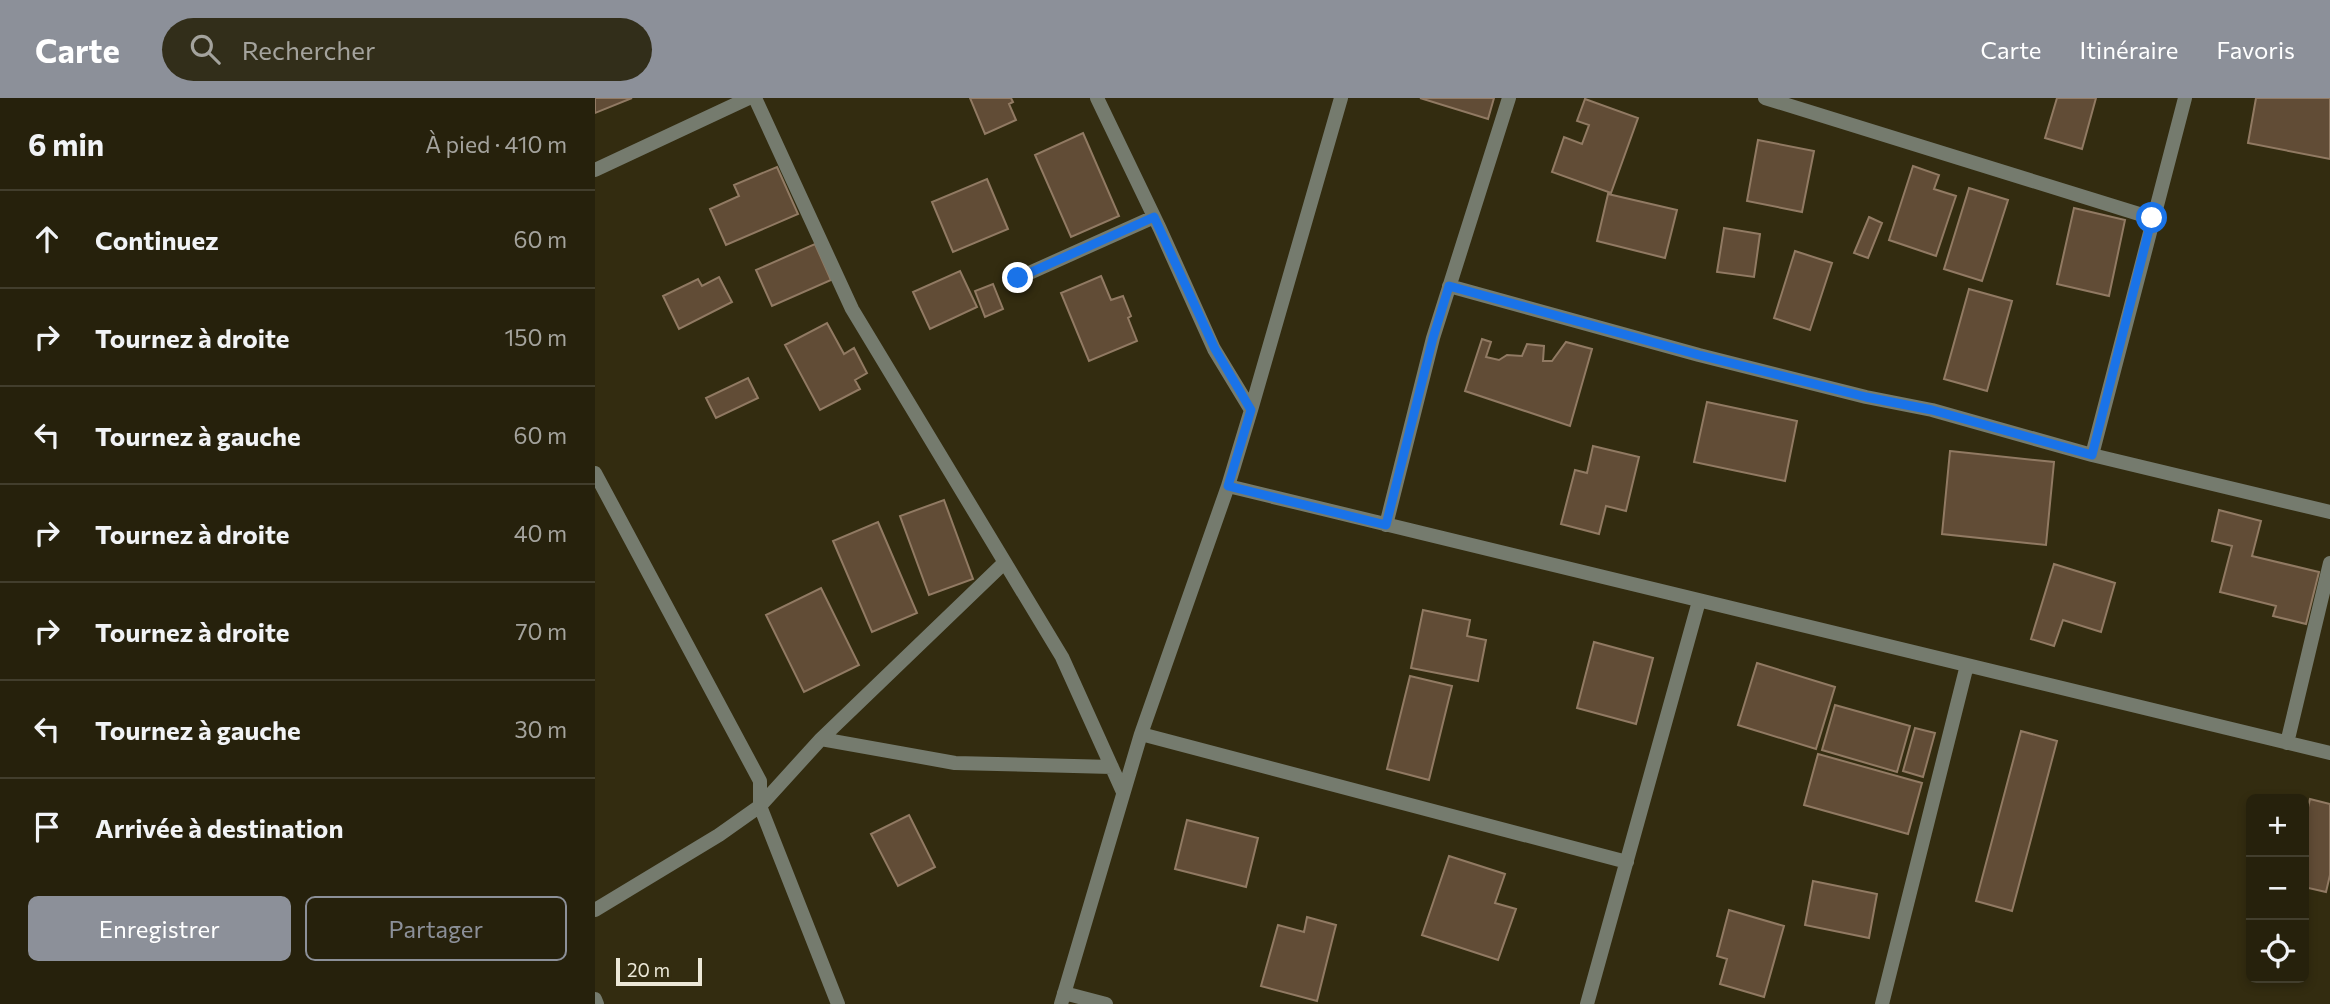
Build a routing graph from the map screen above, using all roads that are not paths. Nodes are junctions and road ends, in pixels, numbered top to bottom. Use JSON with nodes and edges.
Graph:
{"nodes":[{"id":1,"x":749,"y":98,"type":"edge"},
{"id":2,"x":755,"y":98,"type":"edge"},
{"id":3,"x":1097,"y":98,"type":"edge"},
{"id":4,"x":1342,"y":98,"type":"edge"},
{"id":5,"x":1509,"y":98,"type":"edge"},
{"id":6,"x":1765,"y":98,"type":"edge"},
{"id":7,"x":2185,"y":98,"type":"edge"},
{"id":8,"x":595,"y":170,"type":"edge"},
{"id":9,"x":1154,"y":217,"type":"junction"},
{"id":10,"x":2152,"y":218,"type":"junction"},
{"id":11,"x":1018,"y":278,"type":"dead end"},
{"id":12,"x":1449,"y":286,"type":"junction"},
{"id":13,"x":1251,"y":410,"type":"junction"},
{"id":14,"x":2092,"y":455,"type":"junction"},
{"id":15,"x":595,"y":473,"type":"edge"},
{"id":16,"x":1228,"y":486,"type":"junction"},
{"id":17,"x":2330,"y":512,"type":"edge"},
{"id":18,"x":1386,"y":525,"type":"junction"},
{"id":19,"x":1004,"y":563,"type":"junction"},
{"id":20,"x":2330,"y":563,"type":"edge"},
{"id":21,"x":1699,"y":601,"type":"junction"},
{"id":22,"x":1967,"y":666,"type":"junction"},
{"id":23,"x":1140,"y":734,"type":"junction"},
{"id":24,"x":821,"y":739,"type":"junction"},
{"id":25,"x":2287,"y":743,"type":"junction"},
{"id":26,"x":2330,"y":753,"type":"edge"},
{"id":27,"x":1112,"y":768,"type":"junction"},
{"id":28,"x":1123,"y":792,"type":"junction"},
{"id":29,"x":760,"y":806,"type":"junction"},
{"id":30,"x":1627,"y":862,"type":"junction"},
{"id":31,"x":595,"y":911,"type":"edge"},
{"id":32,"x":1062,"y":999,"type":"edge"},
{"id":33,"x":838,"y":1004,"type":"edge"},
{"id":34,"x":1106,"y":1004,"type":"edge"},
{"id":35,"x":1587,"y":1004,"type":"edge"},
{"id":36,"x":1882,"y":1004,"type":"edge"}],
"edges":[{"from":1,"to":8,"type":"street"},
{"from":2,"to":19,"type":"street"},
{"from":3,"to":9,"type":"street"},
{"from":4,"to":13,"type":"street"},
{"from":5,"to":12,"type":"street"},
{"from":6,"to":10,"type":"street"},
{"from":7,"to":10,"type":"street"},
{"from":9,"to":11,"type":"street"},
{"from":9,"to":13,"type":"street"},
{"from":10,"to":14,"type":"street"},
{"from":12,"to":14,"type":"street"},
{"from":12,"to":18,"type":"street"},
{"from":13,"to":16,"type":"street"},
{"from":14,"to":17,"type":"street"},
{"from":15,"to":29,"type":"street"},
{"from":16,"to":18,"type":"street"},
{"from":16,"to":23,"type":"street"},
{"from":18,"to":21,"type":"street"},
{"from":19,"to":24,"type":"street"},
{"from":19,"to":27,"type":"street"},
{"from":20,"to":25,"type":"street"},
{"from":21,"to":22,"type":"street"},
{"from":21,"to":30,"type":"street"},
{"from":22,"to":25,"type":"street"},
{"from":22,"to":36,"type":"street"},
{"from":23,"to":28,"type":"street"},
{"from":23,"to":30,"type":"street"},
{"from":24,"to":27,"type":"street"},
{"from":24,"to":29,"type":"street"},
{"from":25,"to":26,"type":"street"},
{"from":27,"to":28,"type":"street"},
{"from":28,"to":32,"type":"street"},
{"from":29,"to":31,"type":"street"},
{"from":29,"to":33,"type":"street"},
{"from":30,"to":35,"type":"street"},
{"from":32,"to":34,"type":"street"}]}
